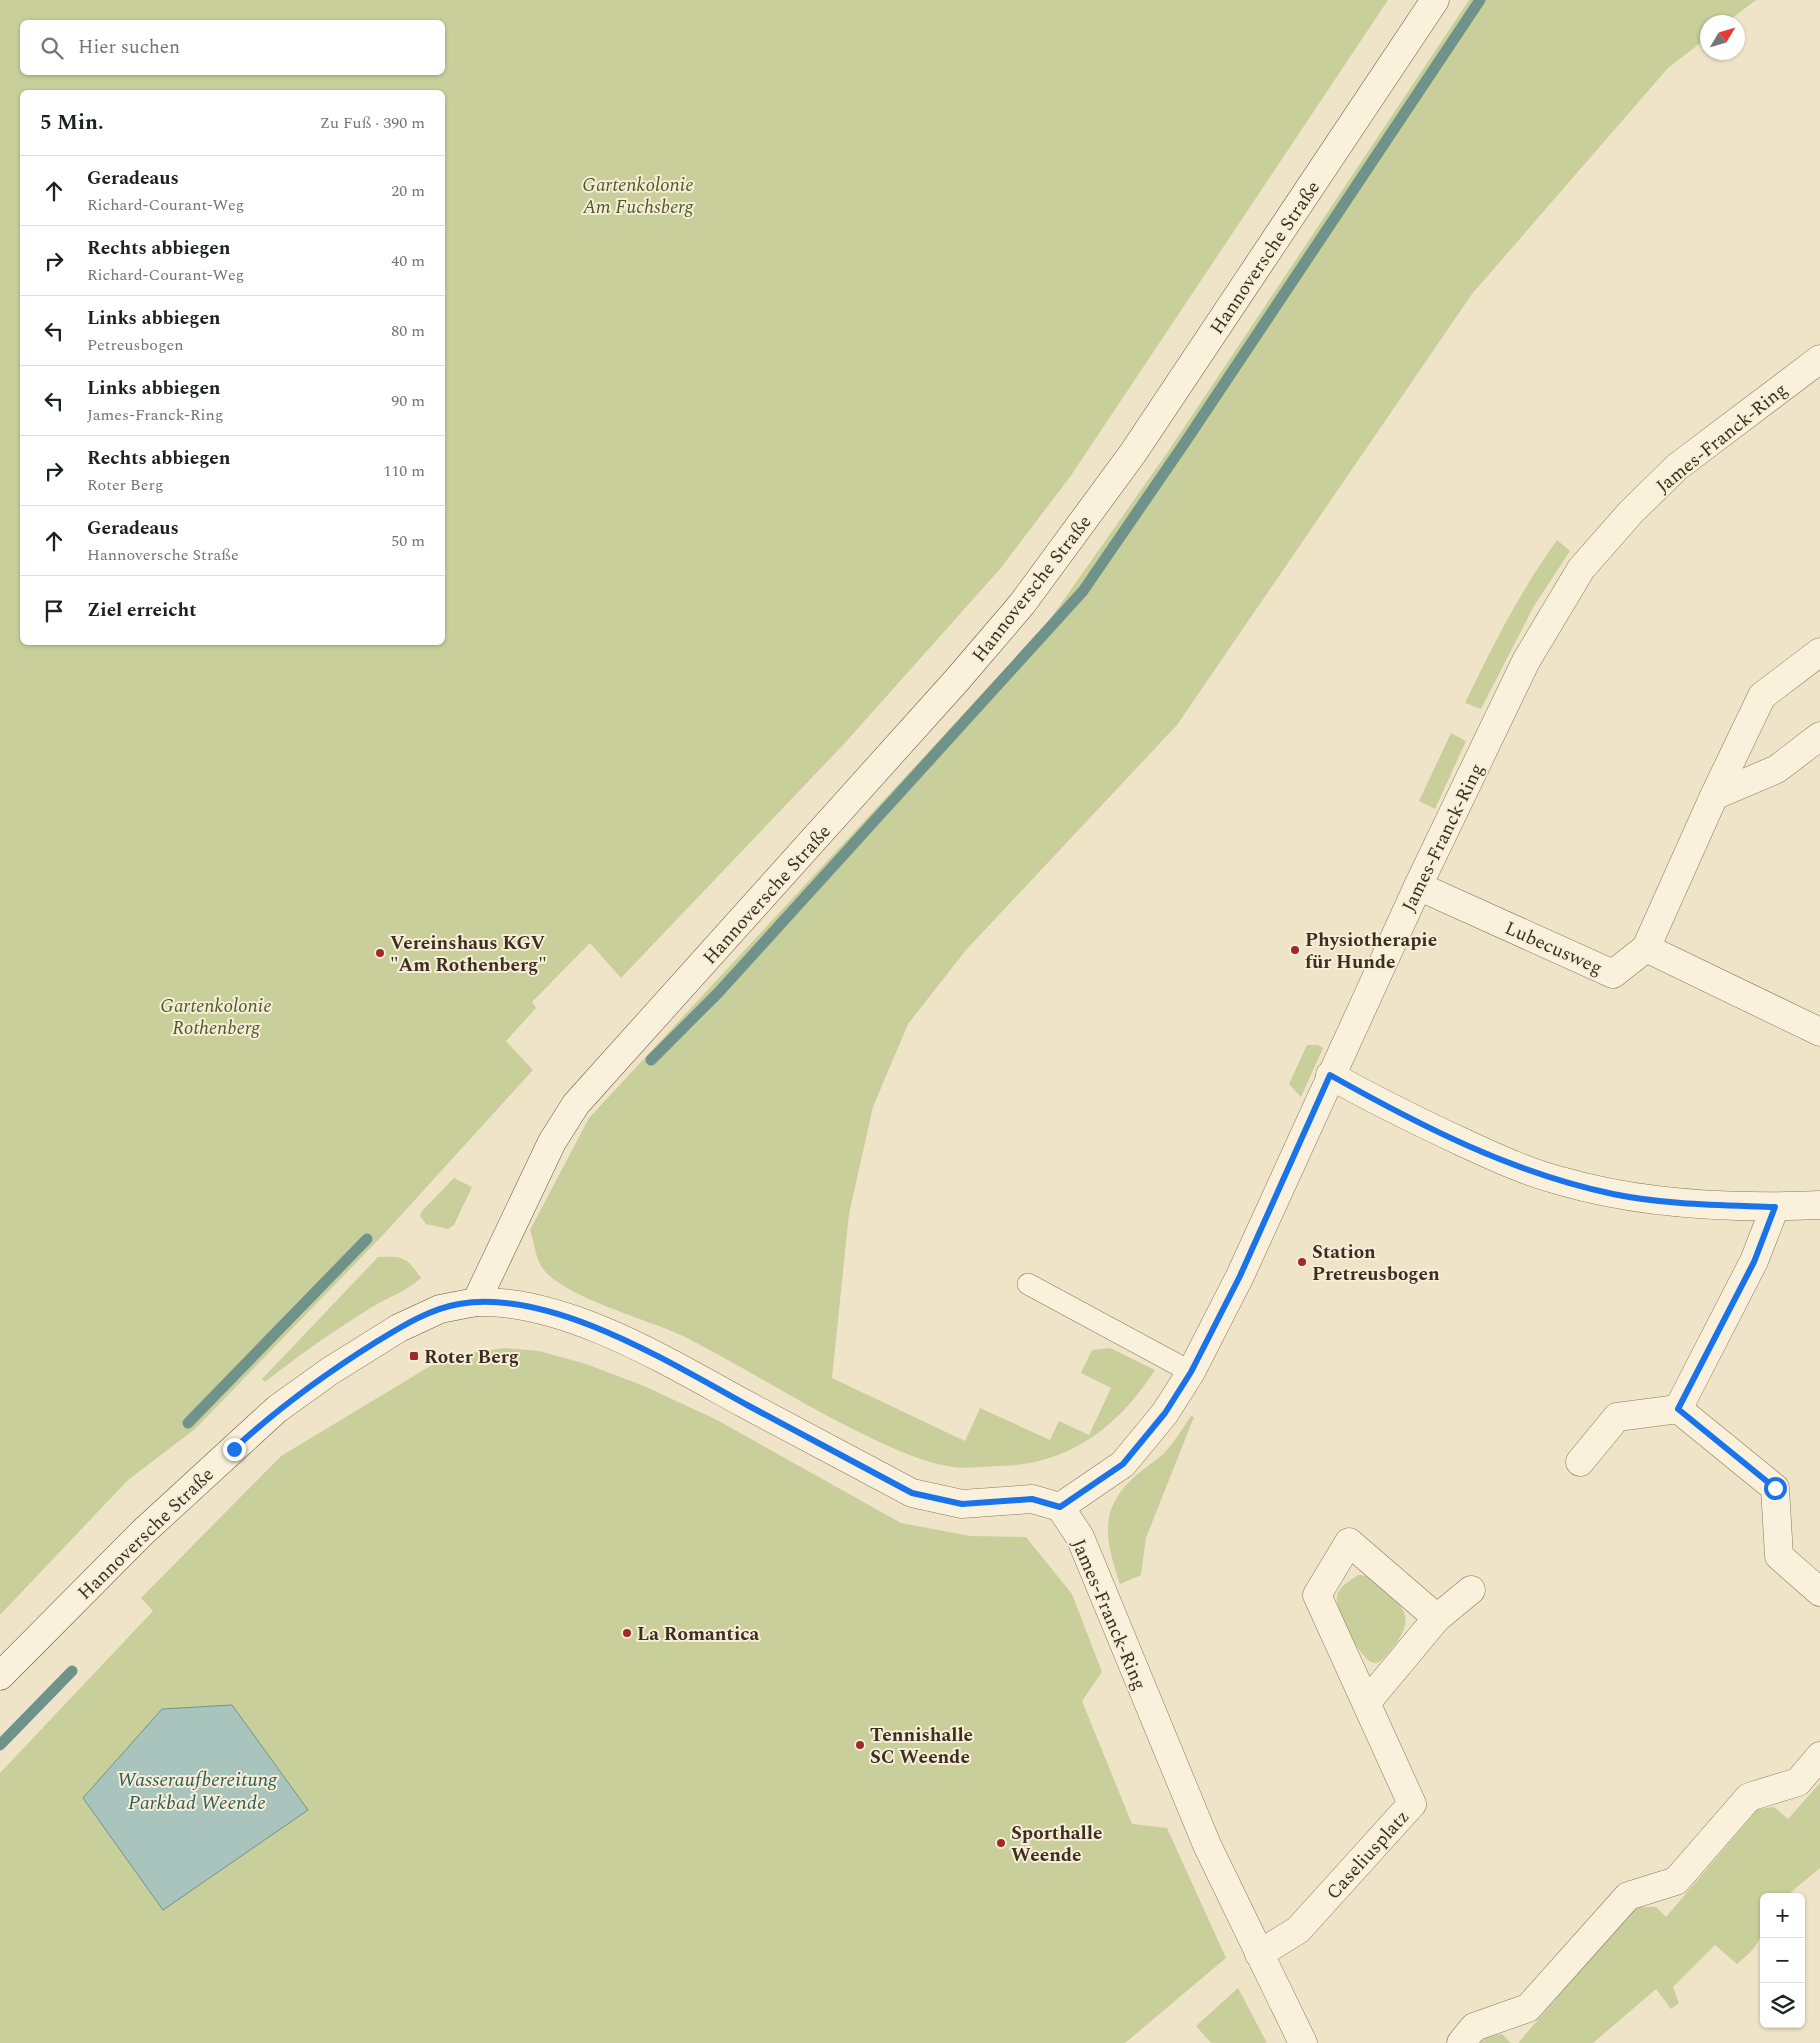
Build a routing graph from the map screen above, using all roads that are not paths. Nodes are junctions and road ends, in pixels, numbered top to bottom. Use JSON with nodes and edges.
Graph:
{"nodes":[{"id":1,"x":1435,"y":0,"type":"edge"},
{"id":2,"x":1820,"y":359,"type":"edge"},
{"id":3,"x":1820,"y":652,"type":"edge"},
{"id":4,"x":1820,"y":736,"type":"edge"},
{"id":5,"x":1714,"y":796,"type":"junction"},
{"id":6,"x":1418,"y":886,"type":"junction"},
{"id":7,"x":1646,"y":948,"type":"junction"},
{"id":8,"x":1820,"y":1032,"type":"edge"},
{"id":9,"x":1330,"y":1075,"type":"junction"},
{"id":10,"x":1820,"y":1205,"type":"edge"},
{"id":11,"x":1775,"y":1207,"type":"junction"},
{"id":12,"x":1028,"y":1284,"type":"dead end"},
{"id":13,"x":476,"y":1302,"type":"junction"},
{"id":14,"x":1191,"y":1372,"type":"junction"},
{"id":15,"x":1678,"y":1409,"type":"junction"},
{"id":16,"x":1580,"y":1462,"type":"dead end"},
{"id":17,"x":1060,"y":1507,"type":"junction"},
{"id":18,"x":1471,"y":1590,"type":"dead end"},
{"id":19,"x":1820,"y":1592,"type":"edge"},
{"id":20,"x":1437,"y":1618,"type":"junction"},
{"id":21,"x":0,"y":1676,"type":"edge"},
{"id":22,"x":1367,"y":1702,"type":"junction"},
{"id":23,"x":1820,"y":1756,"type":"edge"},
{"id":24,"x":1259,"y":1954,"type":"junction"},
{"id":25,"x":1303,"y":2043,"type":"edge"},
{"id":26,"x":1461,"y":2043,"type":"edge"}],
"edges":[{"from":1,"to":13,"type":"street","name":"Hannoversche Straße"},
{"from":2,"to":6,"type":"street","name":"James-Franck-Ring"},
{"from":3,"to":5,"type":"street"},
{"from":4,"to":5,"type":"street"},
{"from":5,"to":7,"type":"street"},
{"from":6,"to":7,"type":"street","name":"Lubecusweg"},
{"from":6,"to":9,"type":"street","name":"James-Franck-Ring"},
{"from":7,"to":8,"type":"street"},
{"from":9,"to":11,"type":"street"},
{"from":9,"to":14,"type":"street","name":"James-Franck-Ring"},
{"from":10,"to":11,"type":"street"},
{"from":11,"to":15,"type":"street"},
{"from":12,"to":14,"type":"lane"},
{"from":13,"to":17,"type":"street"},
{"from":13,"to":21,"type":"street","name":"Hannoversche Straße"},
{"from":14,"to":17,"type":"street","name":"James-Franck-Ring"},
{"from":15,"to":16,"type":"street"},
{"from":15,"to":19,"type":"street"},
{"from":17,"to":24,"type":"street","name":"James-Franck-Ring"},
{"from":18,"to":20,"type":"street"},
{"from":20,"to":22,"type":"street"},
{"from":20,"to":22,"type":"street","name":"Caseliusplatz"},
{"from":22,"to":24,"type":"street","name":"Caseliusplatz"},
{"from":23,"to":26,"type":"street"},
{"from":24,"to":25,"type":"street","name":"James-Franck-Ring"}]}
